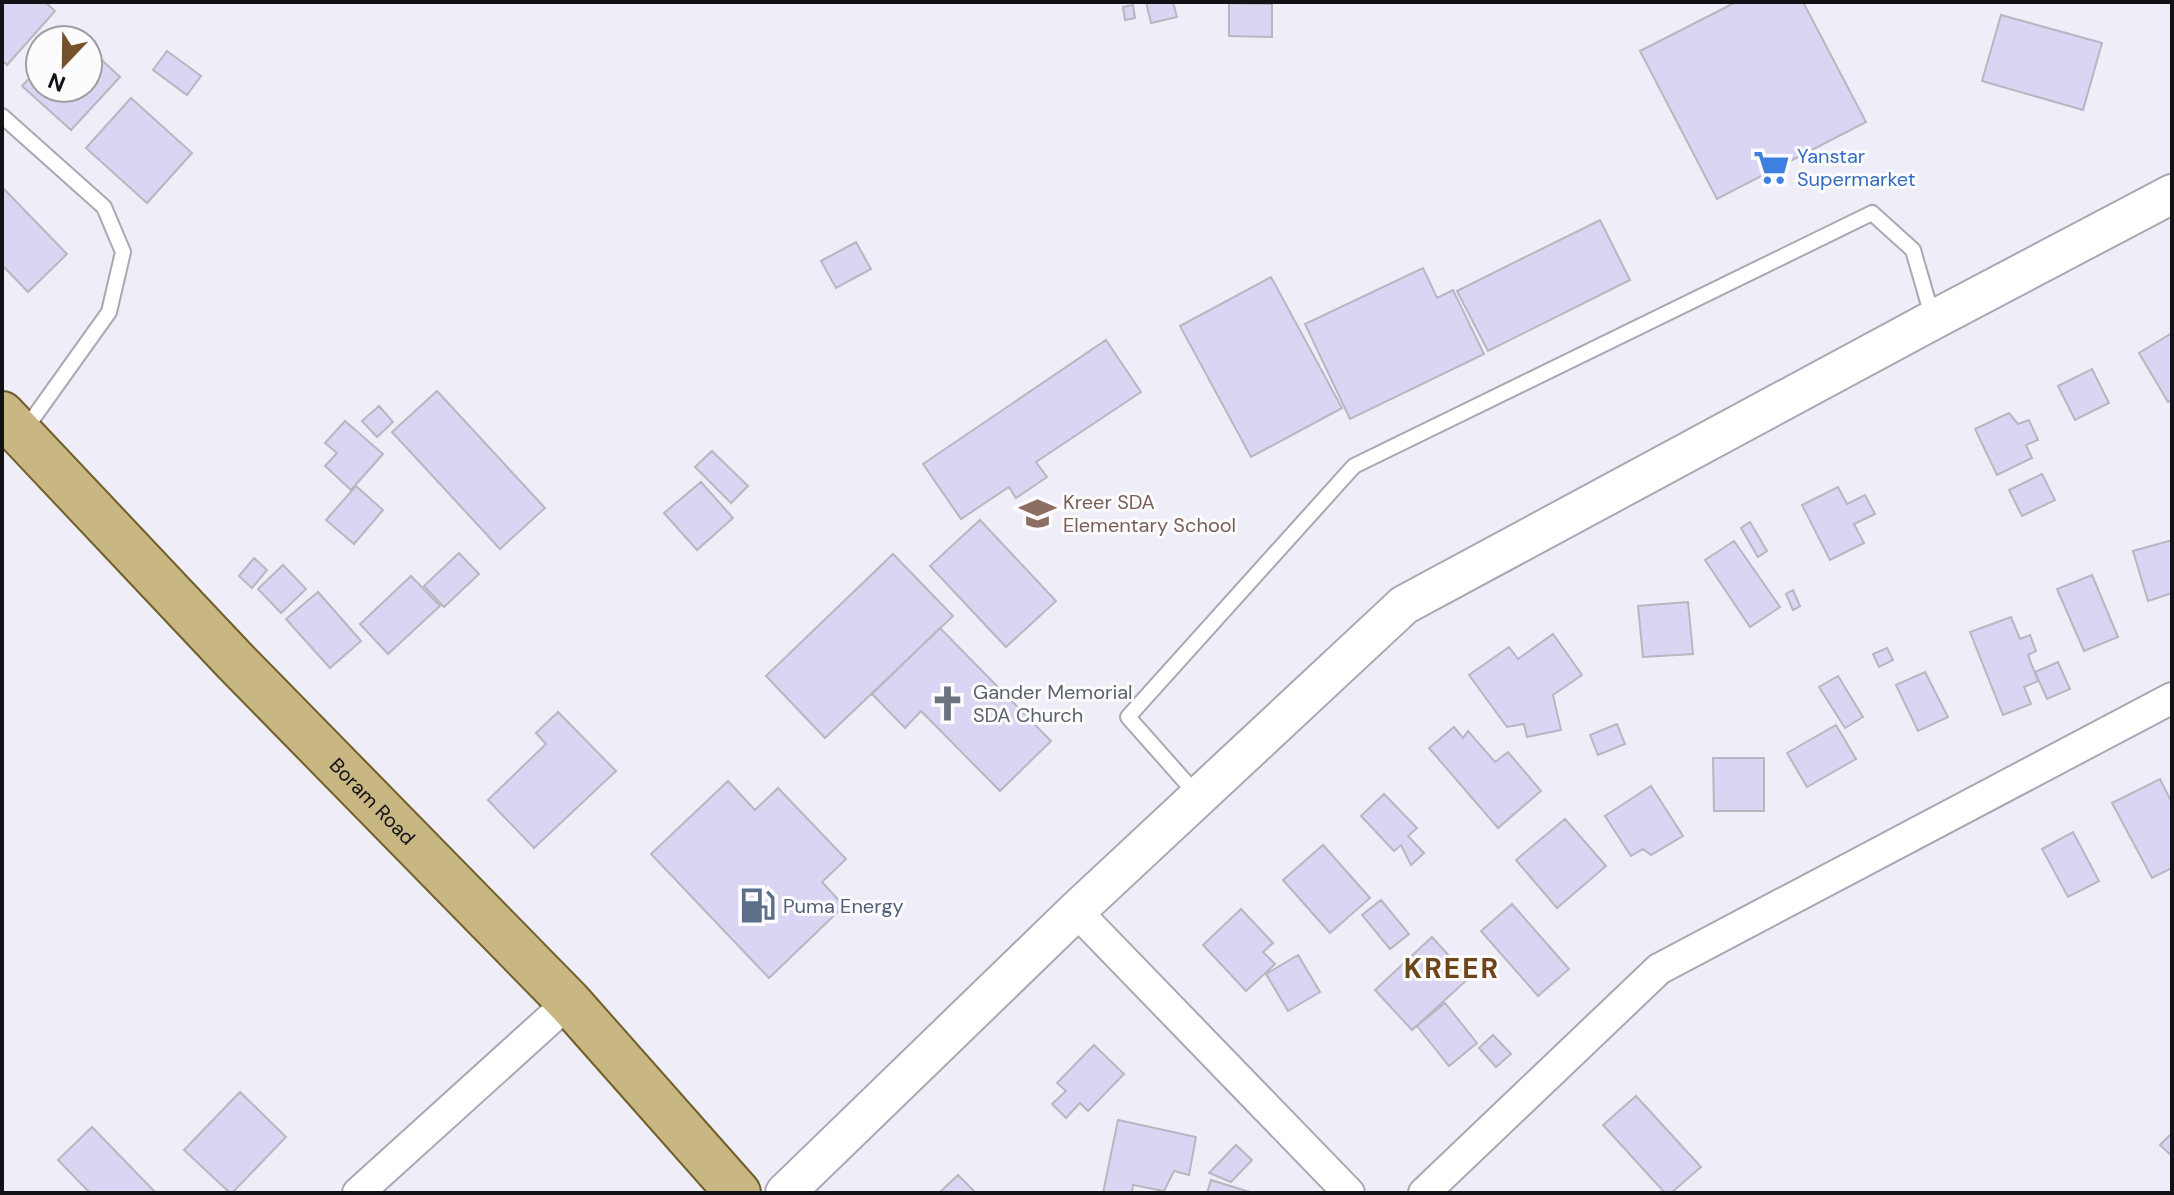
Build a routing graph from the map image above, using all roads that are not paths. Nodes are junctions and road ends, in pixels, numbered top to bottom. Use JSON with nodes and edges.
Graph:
{"nodes":[{"id":1,"x":2,"y":116,"type":"edge"},
{"id":2,"x":2172,"y":194,"type":"edge"},
{"id":3,"x":1933,"y":320,"type":"junction"},
{"id":4,"x":12,"y":424,"type":"edge"},
{"id":5,"x":2172,"y":698,"type":"edge"},
{"id":6,"x":1199,"y":797,"type":"junction"},
{"id":7,"x":1076,"y":911,"type":"junction"},
{"id":8,"x":569,"y":1002,"type":"junction"},
{"id":9,"x":358,"y":1193,"type":"edge"},
{"id":10,"x":738,"y":1193,"type":"edge"},
{"id":11,"x":785,"y":1193,"type":"edge"},
{"id":12,"x":1349,"y":1193,"type":"edge"},
{"id":13,"x":1424,"y":1193,"type":"edge"}],
"edges":[{"from":1,"to":4,"type":"lane"},
{"from":2,"to":3,"type":"street"},
{"from":3,"to":6,"type":"street"},
{"from":3,"to":6,"type":"lane"},
{"from":4,"to":8,"type":"main road","name":"Boram Road"},
{"from":5,"to":13,"type":"street"},
{"from":6,"to":7,"type":"street"},
{"from":7,"to":11,"type":"street"},
{"from":7,"to":12,"type":"street"},
{"from":8,"to":9,"type":"street"},
{"from":8,"to":10,"type":"main road","name":"Boram Road"}]}
